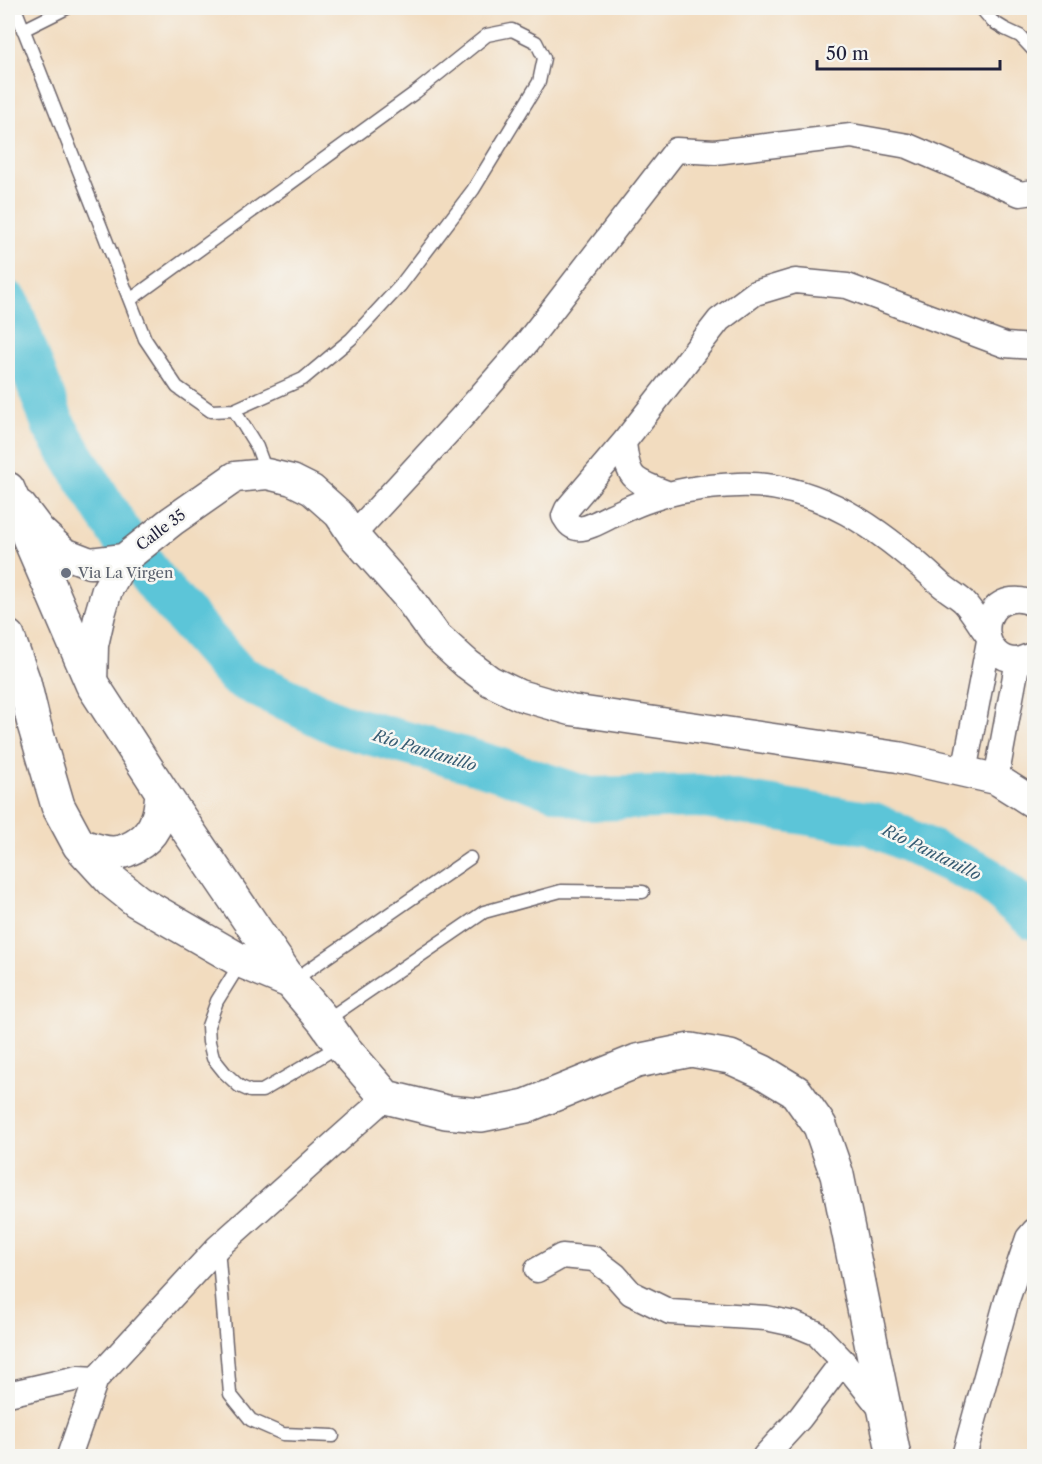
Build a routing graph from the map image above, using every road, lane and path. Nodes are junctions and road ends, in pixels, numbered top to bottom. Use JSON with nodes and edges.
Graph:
{"nodes":[{"id":1,"x":15,"y":8,"type":"edge"},
{"id":2,"x":67,"y":8,"type":"edge"},
{"id":3,"x":981,"y":8,"type":"edge"},
{"id":4,"x":23,"y":30,"type":"junction"},
{"id":5,"x":1035,"y":51,"type":"edge"},
{"id":6,"x":1035,"y":192,"type":"edge"},
{"id":7,"x":130,"y":300,"type":"junction"},
{"id":8,"x":1035,"y":347,"type":"edge"},
{"id":9,"x":234,"y":410,"type":"junction"},
{"id":10,"x":624,"y":442,"type":"junction"},
{"id":11,"x":267,"y":474,"type":"junction"},
{"id":12,"x":8,"y":489,"type":"edge"},
{"id":13,"x":669,"y":494,"type":"junction"},
{"id":14,"x":353,"y":535,"type":"junction"},
{"id":15,"x":127,"y":557,"type":"junction"},
{"id":16,"x":1025,"y":597,"type":"edge"},
{"id":17,"x":964,"y":602,"type":"junction"},
{"id":18,"x":8,"y":637,"type":"edge"},
{"id":19,"x":988,"y":637,"type":"junction"},
{"id":20,"x":1030,"y":656,"type":"edge"},
{"id":21,"x":92,"y":684,"type":"junction"},
{"id":22,"x":964,"y":772,"type":"junction"},
{"id":23,"x":996,"y":779,"type":"junction"},
{"id":24,"x":162,"y":792,"type":"junction"},
{"id":25,"x":1035,"y":803,"type":"edge"},
{"id":26,"x":79,"y":845,"type":"junction"},
{"id":27,"x":470,"y":858,"type":"dead end"},
{"id":28,"x":643,"y":892,"type":"dead end"},
{"id":29,"x":241,"y":961,"type":"junction"},
{"id":30,"x":291,"y":982,"type":"junction"},
{"id":31,"x":332,"y":1033,"type":"junction"},
{"id":32,"x":386,"y":1097,"type":"junction"},
{"id":33,"x":1035,"y":1231,"type":"edge"},
{"id":34,"x":218,"y":1246,"type":"junction"},
{"id":35,"x":537,"y":1270,"type":"dead end"},
{"id":36,"x":843,"y":1361,"type":"junction"},
{"id":37,"x":96,"y":1379,"type":"junction"},
{"id":38,"x":8,"y":1394,"type":"edge"},
{"id":39,"x":885,"y":1414,"type":"junction"},
{"id":40,"x":333,"y":1436,"type":"dead end"},
{"id":41,"x":69,"y":1456,"type":"edge"},
{"id":42,"x":765,"y":1456,"type":"edge"},
{"id":43,"x":894,"y":1456,"type":"edge"},
{"id":44,"x":964,"y":1456,"type":"edge"}],
"edges":[{"from":1,"to":4,"type":"lane"},
{"from":2,"to":4,"type":"lane"},
{"from":3,"to":5,"type":"lane"},
{"from":4,"to":7,"type":"lane"},
{"from":6,"to":14,"type":"street"},
{"from":7,"to":9,"type":"lane"},
{"from":7,"to":9,"type":"lane"},
{"from":8,"to":10,"type":"street"},
{"from":9,"to":11,"type":"lane"},
{"from":10,"to":13,"type":"street"},
{"from":10,"to":13,"type":"street"},
{"from":11,"to":14,"type":"street"},
{"from":11,"to":15,"type":"street","name":"Calle 35"},
{"from":12,"to":15,"type":"street","name":"Calle 35"},
{"from":12,"to":21,"type":"main road"},
{"from":13,"to":17,"type":"street"},
{"from":14,"to":22,"type":"street"},
{"from":15,"to":21,"type":"street"},
{"from":16,"to":17,"type":"street"},
{"from":16,"to":19,"type":"street"},
{"from":17,"to":19,"type":"street"},
{"from":18,"to":26,"type":"main road"},
{"from":19,"to":20,"type":"street"},
{"from":19,"to":22,"type":"street"},
{"from":20,"to":23,"type":"street"},
{"from":21,"to":24,"type":"main road"},
{"from":22,"to":23,"type":"street"},
{"from":23,"to":25,"type":"street"},
{"from":24,"to":26,"type":"main road"},
{"from":24,"to":30,"type":"main road"},
{"from":26,"to":29,"type":"main road"},
{"from":27,"to":30,"type":"lane"},
{"from":28,"to":31,"type":"lane"},
{"from":29,"to":30,"type":"main road"},
{"from":29,"to":31,"type":"lane"},
{"from":30,"to":31,"type":"main road"},
{"from":31,"to":32,"type":"main road"},
{"from":32,"to":34,"type":"street"},
{"from":32,"to":39,"type":"main road"},
{"from":33,"to":44,"type":"street"},
{"from":34,"to":37,"type":"street"},
{"from":34,"to":40,"type":"lane"},
{"from":35,"to":36,"type":"street"},
{"from":36,"to":39,"type":"street"},
{"from":36,"to":42,"type":"street"},
{"from":37,"to":38,"type":"street"},
{"from":37,"to":41,"type":"street"},
{"from":39,"to":43,"type":"main road"}]}
